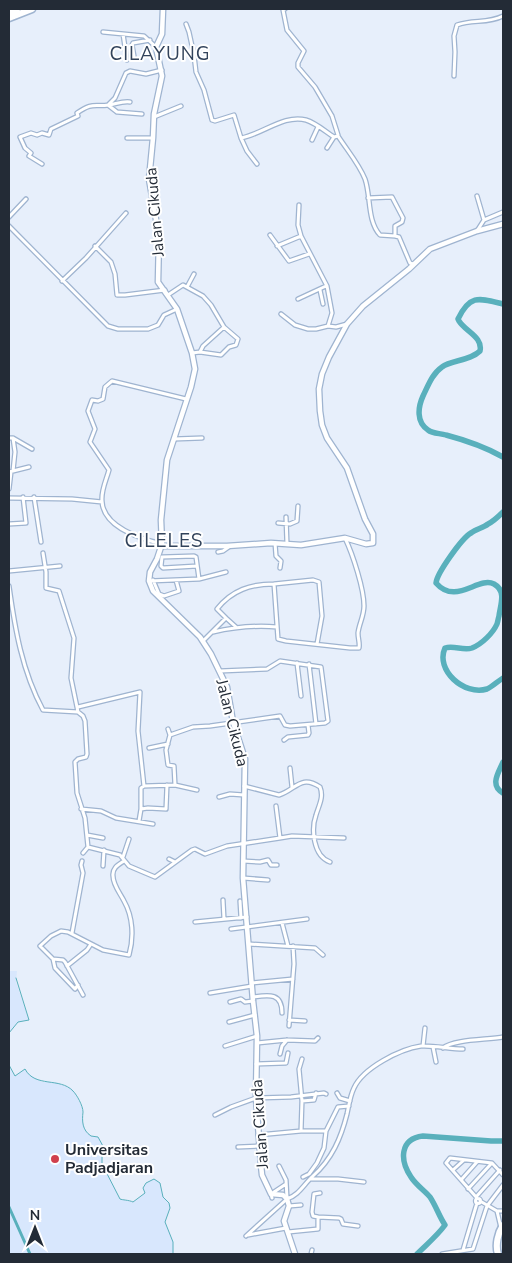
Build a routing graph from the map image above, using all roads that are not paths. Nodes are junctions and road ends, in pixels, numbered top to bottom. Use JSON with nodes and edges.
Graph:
{"nodes":[{"id":1,"x":17,"y":9,"type":"edge"},
{"id":2,"x":32,"y":9,"type":"edge"},
{"id":3,"x":162,"y":9,"type":"edge"},
{"id":4,"x":285,"y":9,"type":"edge"},
{"id":5,"x":9,"y":12,"type":"edge"},
{"id":6,"x":503,"y":16,"type":"edge"},
{"id":7,"x":9,"y":18,"type":"edge"},
{"id":8,"x":186,"y":24,"type":"dead end"},
{"id":9,"x":103,"y":32,"type":"dead end"},
{"id":10,"x":123,"y":34,"type":"junction"},
{"id":11,"x":150,"y":40,"type":"junction"},
{"id":12,"x":156,"y":47,"type":"junction"},
{"id":13,"x":134,"y":56,"type":"dead end"},
{"id":14,"x":127,"y":60,"type":"dead end"},
{"id":15,"x":162,"y":70,"type":"junction"},
{"id":16,"x":454,"y":76,"type":"dead end"},
{"id":17,"x":130,"y":102,"type":"dead end"},
{"id":18,"x":108,"y":105,"type":"junction"},
{"id":19,"x":181,"y":106,"type":"dead end"},
{"id":20,"x":142,"y":114,"type":"dead end"},
{"id":21,"x":154,"y":117,"type":"junction"},
{"id":22,"x":318,"y":127,"type":"junction"},
{"id":23,"x":336,"y":136,"type":"junction"},
{"id":24,"x":127,"y":138,"type":"dead end"},
{"id":25,"x":153,"y":138,"type":"junction"},
{"id":26,"x":242,"y":138,"type":"junction"},
{"id":27,"x":312,"y":140,"type":"dead end"},
{"id":28,"x":327,"y":148,"type":"dead end"},
{"id":29,"x":42,"y":164,"type":"dead end"},
{"id":30,"x":257,"y":164,"type":"dead end"},
{"id":31,"x":477,"y":196,"type":"dead end"},
{"id":32,"x":368,"y":198,"type":"junction"},
{"id":33,"x":26,"y":199,"type":"dead end"},
{"id":34,"x":299,"y":205,"type":"dead end"},
{"id":35,"x":503,"y":212,"type":"edge"},
{"id":36,"x":126,"y":213,"type":"dead end"},
{"id":37,"x":9,"y":217,"type":"edge"},
{"id":38,"x":484,"y":220,"type":"junction"},
{"id":39,"x":503,"y":224,"type":"edge"},
{"id":40,"x":9,"y":226,"type":"edge"},
{"id":41,"x":477,"y":232,"type":"junction"},
{"id":42,"x":270,"y":234,"type":"dead end"},
{"id":43,"x":300,"y":236,"type":"junction"},
{"id":44,"x":395,"y":236,"type":"junction"},
{"id":45,"x":96,"y":246,"type":"junction"},
{"id":46,"x":277,"y":246,"type":"junction"},
{"id":47,"x":309,"y":254,"type":"junction"},
{"id":48,"x":413,"y":264,"type":"junction"},
{"id":49,"x":194,"y":274,"type":"dead end"},
{"id":50,"x":62,"y":281,"type":"junction"},
{"id":51,"x":327,"y":286,"type":"junction"},
{"id":52,"x":187,"y":287,"type":"junction"},
{"id":53,"x":320,"y":290,"type":"junction"},
{"id":54,"x":167,"y":292,"type":"junction"},
{"id":55,"x":298,"y":299,"type":"dead end"},
{"id":56,"x":323,"y":304,"type":"dead end"},
{"id":57,"x":178,"y":309,"type":"junction"},
{"id":58,"x":281,"y":314,"type":"dead end"},
{"id":59,"x":348,"y":324,"type":"junction"},
{"id":60,"x":328,"y":326,"type":"junction"},
{"id":61,"x":224,"y":327,"type":"junction"},
{"id":62,"x":200,"y":352,"type":"junction"},
{"id":63,"x":192,"y":353,"type":"junction"},
{"id":64,"x":186,"y":399,"type":"junction"},
{"id":65,"x":11,"y":438,"type":"edge"},
{"id":66,"x":202,"y":438,"type":"dead end"},
{"id":67,"x":174,"y":439,"type":"junction"},
{"id":68,"x":32,"y":449,"type":"dead end"},
{"id":69,"x":29,"y":467,"type":"dead end"},
{"id":70,"x":11,"y":472,"type":"edge"},
{"id":71,"x":9,"y":489,"type":"edge"},
{"id":72,"x":23,"y":497,"type":"junction"},
{"id":73,"x":34,"y":497,"type":"junction"},
{"id":74,"x":9,"y":498,"type":"edge"},
{"id":75,"x":102,"y":502,"type":"junction"},
{"id":76,"x":298,"y":506,"type":"dead end"},
{"id":77,"x":286,"y":517,"type":"dead end"},
{"id":78,"x":278,"y":523,"type":"dead end"},
{"id":79,"x":9,"y":524,"type":"edge"},
{"id":80,"x":287,"y":524,"type":"junction"},
{"id":81,"x":346,"y":538,"type":"junction"},
{"id":82,"x":41,"y":542,"type":"dead end"},
{"id":83,"x":275,"y":543,"type":"junction"},
{"id":84,"x":287,"y":544,"type":"junction"},
{"id":85,"x":162,"y":545,"type":"junction"},
{"id":86,"x":230,"y":546,"type":"junction"},
{"id":87,"x":218,"y":552,"type":"dead end"},
{"id":88,"x":43,"y":553,"type":"dead end"},
{"id":89,"x":60,"y":566,"type":"dead end"},
{"id":90,"x":197,"y":566,"type":"junction"},
{"id":91,"x":45,"y":568,"type":"junction"},
{"id":92,"x":280,"y":568,"type":"dead end"},
{"id":93,"x":9,"y":571,"type":"edge"},
{"id":94,"x":226,"y":572,"type":"dead end"},
{"id":95,"x":200,"y":578,"type":"junction"},
{"id":96,"x":151,"y":580,"type":"junction"},
{"id":97,"x":176,"y":580,"type":"junction"},
{"id":98,"x":274,"y":584,"type":"junction"},
{"id":99,"x":9,"y":586,"type":"edge"},
{"id":100,"x":226,"y":618,"type":"junction"},
{"id":101,"x":277,"y":627,"type":"junction"},
{"id":102,"x":237,"y":628,"type":"junction"},
{"id":103,"x":212,"y":633,"type":"junction"},
{"id":104,"x":203,"y":642,"type":"junction"},
{"id":105,"x":317,"y":644,"type":"junction"},
{"id":106,"x":297,"y":662,"type":"junction"},
{"id":107,"x":309,"y":664,"type":"junction"},
{"id":108,"x":220,"y":671,"type":"junction"},
{"id":109,"x":301,"y":696,"type":"dead end"},
{"id":110,"x":78,"y":707,"type":"junction"},
{"id":111,"x":78,"y":712,"type":"junction"},
{"id":112,"x":233,"y":722,"type":"junction"},
{"id":113,"x":316,"y":724,"type":"junction"},
{"id":114,"x":308,"y":725,"type":"junction"},
{"id":115,"x":168,"y":729,"type":"dead end"},
{"id":116,"x":170,"y":735,"type":"junction"},
{"id":117,"x":284,"y":740,"type":"dead end"},
{"id":118,"x":168,"y":744,"type":"junction"},
{"id":119,"x":149,"y":748,"type":"dead end"},
{"id":120,"x":290,"y":768,"type":"dead end"},
{"id":121,"x":168,"y":785,"type":"junction"},
{"id":122,"x":175,"y":785,"type":"junction"},
{"id":123,"x":144,"y":786,"type":"junction"},
{"id":124,"x":244,"y":786,"type":"junction"},
{"id":125,"x":292,"y":788,"type":"junction"},
{"id":126,"x":198,"y":790,"type":"dead end"},
{"id":127,"x":244,"y":795,"type":"junction"},
{"id":128,"x":219,"y":797,"type":"dead end"},
{"id":129,"x":276,"y":806,"type":"dead end"},
{"id":130,"x":81,"y":809,"type":"junction"},
{"id":131,"x":141,"y":809,"type":"junction"},
{"id":132,"x":139,"y":822,"type":"junction"},
{"id":133,"x":153,"y":824,"type":"dead end"},
{"id":134,"x":87,"y":835,"type":"junction"},
{"id":135,"x":314,"y":836,"type":"junction"},
{"id":136,"x":103,"y":838,"type":"dead end"},
{"id":137,"x":280,"y":838,"type":"junction"},
{"id":138,"x":344,"y":838,"type":"dead end"},
{"id":139,"x":128,"y":839,"type":"dead end"},
{"id":140,"x":243,"y":842,"type":"junction"},
{"id":141,"x":88,"y":847,"type":"junction"},
{"id":142,"x":104,"y":850,"type":"junction"},
{"id":143,"x":83,"y":853,"type":"dead end"},
{"id":144,"x":123,"y":859,"type":"junction"},
{"id":145,"x":168,"y":859,"type":"dead end"},
{"id":146,"x":82,"y":861,"type":"dead end"},
{"id":147,"x":243,"y":861,"type":"junction"},
{"id":148,"x":176,"y":862,"type":"junction"},
{"id":149,"x":330,"y":862,"type":"dead end"},
{"id":150,"x":277,"y":865,"type":"dead end"},
{"id":151,"x":103,"y":866,"type":"dead end"},
{"id":152,"x":243,"y":878,"type":"junction"},
{"id":153,"x":268,"y":880,"type":"dead end"},
{"id":154,"x":223,"y":900,"type":"dead end"},
{"id":155,"x":240,"y":901,"type":"dead end"},
{"id":156,"x":244,"y":918,"type":"junction"},
{"id":157,"x":224,"y":919,"type":"junction"},
{"id":158,"x":307,"y":919,"type":"dead end"},
{"id":159,"x":195,"y":922,"type":"dead end"},
{"id":160,"x":282,"y":922,"type":"junction"},
{"id":161,"x":247,"y":927,"type":"junction"},
{"id":162,"x":231,"y":928,"type":"dead end"},
{"id":163,"x":72,"y":933,"type":"junction"},
{"id":164,"x":91,"y":944,"type":"junction"},
{"id":165,"x":249,"y":944,"type":"junction"},
{"id":166,"x":290,"y":946,"type":"junction"},
{"id":167,"x":323,"y":955,"type":"dead end"},
{"id":168,"x":53,"y":959,"type":"junction"},
{"id":169,"x":67,"y":966,"type":"junction"},
{"id":170,"x":293,"y":979,"type":"junction"},
{"id":171,"x":78,"y":985,"type":"junction"},
{"id":172,"x":252,"y":985,"type":"junction"},
{"id":173,"x":210,"y":993,"type":"dead end"},
{"id":174,"x":83,"y":995,"type":"dead end"},
{"id":175,"x":252,"y":999,"type":"junction"},
{"id":176,"x":230,"y":1002,"type":"dead end"},
{"id":177,"x":282,"y":1013,"type":"dead end"},
{"id":178,"x":254,"y":1015,"type":"junction"},
{"id":179,"x":289,"y":1020,"type":"junction"},
{"id":180,"x":305,"y":1021,"type":"dead end"},
{"id":181,"x":229,"y":1022,"type":"dead end"},
{"id":182,"x":289,"y":1026,"type":"dead end"},
{"id":183,"x":425,"y":1028,"type":"dead end"},
{"id":184,"x":257,"y":1036,"type":"junction"},
{"id":185,"x":503,"y":1037,"type":"edge"},
{"id":186,"x":318,"y":1038,"type":"dead end"},
{"id":187,"x":287,"y":1040,"type":"junction"},
{"id":188,"x":257,"y":1043,"type":"junction"},
{"id":189,"x":225,"y":1046,"type":"dead end"},
{"id":190,"x":423,"y":1046,"type":"junction"},
{"id":191,"x":432,"y":1046,"type":"junction"},
{"id":192,"x":442,"y":1048,"type":"junction"},
{"id":193,"x":463,"y":1049,"type":"dead end"},
{"id":194,"x":288,"y":1053,"type":"dead end"},
{"id":195,"x":280,"y":1054,"type":"dead end"},
{"id":196,"x":302,"y":1059,"type":"dead end"},
{"id":197,"x":436,"y":1062,"type":"dead end"},
{"id":198,"x":256,"y":1064,"type":"junction"},
{"id":199,"x":316,"y":1094,"type":"junction"},
{"id":200,"x":326,"y":1094,"type":"dead end"},
{"id":201,"x":337,"y":1094,"type":"dead end"},
{"id":202,"x":301,"y":1095,"type":"junction"},
{"id":203,"x":256,"y":1098,"type":"junction"},
{"id":204,"x":350,"y":1101,"type":"junction"},
{"id":205,"x":302,"y":1102,"type":"junction"},
{"id":206,"x":349,"y":1106,"type":"junction"},
{"id":207,"x":215,"y":1115,"type":"dead end"},
{"id":208,"x":301,"y":1131,"type":"junction"},
{"id":209,"x":326,"y":1131,"type":"junction"},
{"id":210,"x":258,"y":1135,"type":"junction"},
{"id":211,"x":259,"y":1146,"type":"junction"},
{"id":212,"x":238,"y":1147,"type":"dead end"},
{"id":213,"x":464,"y":1160,"type":"junction"},
{"id":214,"x":478,"y":1162,"type":"junction"},
{"id":215,"x":492,"y":1163,"type":"junction"},
{"id":216,"x":279,"y":1166,"type":"dead end"},
{"id":217,"x":452,"y":1170,"type":"junction"},
{"id":218,"x":500,"y":1170,"type":"junction"},
{"id":219,"x":503,"y":1174,"type":"edge"},
{"id":220,"x":303,"y":1177,"type":"dead end"},
{"id":221,"x":310,"y":1179,"type":"junction"},
{"id":222,"x":461,"y":1180,"type":"junction"},
{"id":223,"x":364,"y":1182,"type":"dead end"},
{"id":224,"x":286,"y":1184,"type":"dead end"},
{"id":225,"x":503,"y":1185,"type":"edge"},
{"id":226,"x":468,"y":1189,"type":"junction"},
{"id":227,"x":320,"y":1193,"type":"dead end"},
{"id":228,"x":271,"y":1196,"type":"junction"},
{"id":229,"x":476,"y":1197,"type":"junction"},
{"id":230,"x":287,"y":1198,"type":"junction"},
{"id":231,"x":479,"y":1202,"type":"junction"},
{"id":232,"x":301,"y":1205,"type":"dead end"},
{"id":233,"x":289,"y":1206,"type":"junction"},
{"id":234,"x":487,"y":1206,"type":"junction"},
{"id":235,"x":497,"y":1211,"type":"junction"},
{"id":236,"x":503,"y":1211,"type":"edge"},
{"id":237,"x":318,"y":1217,"type":"junction"},
{"id":238,"x":358,"y":1226,"type":"dead end"},
{"id":239,"x":502,"y":1227,"type":"edge"},
{"id":240,"x":286,"y":1230,"type":"junction"},
{"id":241,"x":463,"y":1250,"type":"junction"},
{"id":242,"x":295,"y":1254,"type":"edge"},
{"id":243,"x":442,"y":1254,"type":"edge"},
{"id":244,"x":498,"y":1254,"type":"edge"}],
"edges":[{"from":1,"to":5,"type":"highway"},
{"from":2,"to":7,"type":"highway"},
{"from":3,"to":12,"type":"street","name":"Jalan Cikuda"},
{"from":4,"to":23,"type":"street"},
{"from":6,"to":16,"type":"street"},
{"from":8,"to":26,"type":"street"},
{"from":9,"to":10,"type":"street"},
{"from":10,"to":11,"type":"street"},
{"from":10,"to":14,"type":"street"},
{"from":11,"to":12,"type":"street"},
{"from":11,"to":13,"type":"street"},
{"from":12,"to":15,"type":"street","name":"Jalan Cikuda"},
{"from":15,"to":18,"type":"street"},
{"from":15,"to":21,"type":"street","name":"Jalan Cikuda"},
{"from":17,"to":18,"type":"street"},
{"from":18,"to":20,"type":"street"},
{"from":18,"to":29,"type":"street"},
{"from":19,"to":21,"type":"street"},
{"from":21,"to":25,"type":"street","name":"Jalan Cikuda"},
{"from":22,"to":23,"type":"street"},
{"from":22,"to":26,"type":"street"},
{"from":22,"to":27,"type":"street"},
{"from":23,"to":28,"type":"street"},
{"from":23,"to":32,"type":"street"},
{"from":24,"to":25,"type":"street"},
{"from":25,"to":54,"type":"street","name":"Jalan Cikuda"},
{"from":26,"to":30,"type":"street"},
{"from":31,"to":38,"type":"street"},
{"from":32,"to":44,"type":"street"},
{"from":32,"to":44,"type":"street"},
{"from":33,"to":37,"type":"street"},
{"from":34,"to":43,"type":"street"},
{"from":35,"to":38,"type":"street"},
{"from":36,"to":45,"type":"street"},
{"from":38,"to":41,"type":"street"},
{"from":39,"to":41,"type":"street"},
{"from":40,"to":50,"type":"street"},
{"from":41,"to":48,"type":"street"},
{"from":42,"to":46,"type":"street"},
{"from":43,"to":46,"type":"street"},
{"from":43,"to":47,"type":"street"},
{"from":44,"to":48,"type":"street"},
{"from":45,"to":50,"type":"street"},
{"from":45,"to":54,"type":"street"},
{"from":46,"to":47,"type":"street"},
{"from":47,"to":51,"type":"street"},
{"from":48,"to":59,"type":"street"},
{"from":49,"to":52,"type":"street"},
{"from":50,"to":57,"type":"street"},
{"from":51,"to":53,"type":"street"},
{"from":51,"to":60,"type":"street"},
{"from":52,"to":54,"type":"street"},
{"from":52,"to":61,"type":"street"},
{"from":53,"to":55,"type":"street"},
{"from":53,"to":56,"type":"street"},
{"from":54,"to":57,"type":"street","name":"Jalan Cikuda"},
{"from":57,"to":63,"type":"street","name":"Jalan Cikuda"},
{"from":58,"to":60,"type":"street"},
{"from":59,"to":60,"type":"street"},
{"from":59,"to":81,"type":"street"},
{"from":61,"to":62,"type":"street"},
{"from":61,"to":62,"type":"street"},
{"from":62,"to":63,"type":"street"},
{"from":63,"to":64,"type":"street","name":"Jalan Cikuda"},
{"from":64,"to":67,"type":"street","name":"Jalan Cikuda"},
{"from":64,"to":75,"type":"street"},
{"from":65,"to":68,"type":"street"},
{"from":65,"to":70,"type":"street"},
{"from":66,"to":67,"type":"street"},
{"from":67,"to":85,"type":"street","name":"Jalan Cikuda"},
{"from":69,"to":70,"type":"street"},
{"from":70,"to":71,"type":"street"},
{"from":72,"to":73,"type":"street"},
{"from":72,"to":74,"type":"street"},
{"from":72,"to":79,"type":"street"},
{"from":73,"to":75,"type":"street"},
{"from":73,"to":82,"type":"street"},
{"from":75,"to":85,"type":"street"},
{"from":76,"to":80,"type":"street"},
{"from":77,"to":80,"type":"street"},
{"from":78,"to":80,"type":"street"},
{"from":80,"to":84,"type":"street"},
{"from":81,"to":84,"type":"street"},
{"from":81,"to":105,"type":"street"},
{"from":83,"to":84,"type":"street"},
{"from":83,"to":86,"type":"street"},
{"from":83,"to":92,"type":"street"},
{"from":85,"to":86,"type":"street"},
{"from":85,"to":96,"type":"street","name":"Jalan Cikuda"},
{"from":86,"to":87,"type":"street"},
{"from":88,"to":91,"type":"street"},
{"from":89,"to":91,"type":"street"},
{"from":90,"to":90,"type":"street"},
{"from":90,"to":95,"type":"street"},
{"from":91,"to":93,"type":"street"},
{"from":91,"to":110,"type":"street"},
{"from":94,"to":95,"type":"street"},
{"from":95,"to":97,"type":"street"},
{"from":96,"to":97,"type":"street"},
{"from":96,"to":97,"type":"street"},
{"from":96,"to":104,"type":"street","name":"Jalan Cikuda"},
{"from":98,"to":100,"type":"street"},
{"from":98,"to":101,"type":"street"},
{"from":98,"to":105,"type":"street"},
{"from":99,"to":111,"type":"street"},
{"from":100,"to":102,"type":"street"},
{"from":100,"to":103,"type":"street"},
{"from":101,"to":102,"type":"street"},
{"from":101,"to":105,"type":"street"},
{"from":102,"to":103,"type":"street"},
{"from":103,"to":104,"type":"street"},
{"from":104,"to":108,"type":"street","name":"Jalan Cikuda"},
{"from":106,"to":107,"type":"street"},
{"from":106,"to":108,"type":"street"},
{"from":106,"to":109,"type":"street"},
{"from":107,"to":113,"type":"street"},
{"from":107,"to":113,"type":"street"},
{"from":108,"to":112,"type":"street","name":"Jalan Cikuda"},
{"from":110,"to":111,"type":"street"},
{"from":110,"to":123,"type":"street"},
{"from":111,"to":130,"type":"street"},
{"from":112,"to":114,"type":"street"},
{"from":112,"to":116,"type":"street"},
{"from":112,"to":124,"type":"street","name":"Jalan Cikuda"},
{"from":113,"to":114,"type":"street"},
{"from":114,"to":117,"type":"street"},
{"from":115,"to":116,"type":"street"},
{"from":116,"to":118,"type":"street"},
{"from":118,"to":119,"type":"street"},
{"from":118,"to":122,"type":"street"},
{"from":120,"to":125,"type":"street"},
{"from":121,"to":122,"type":"street"},
{"from":121,"to":123,"type":"street"},
{"from":121,"to":131,"type":"street"},
{"from":122,"to":126,"type":"street"},
{"from":123,"to":131,"type":"street"},
{"from":124,"to":125,"type":"street"},
{"from":124,"to":127,"type":"street","name":"Jalan Cikuda"},
{"from":125,"to":135,"type":"street"},
{"from":127,"to":128,"type":"street"},
{"from":127,"to":140,"type":"street","name":"Jalan Cikuda"},
{"from":129,"to":137,"type":"street"},
{"from":130,"to":132,"type":"street"},
{"from":130,"to":134,"type":"street"},
{"from":131,"to":132,"type":"street"},
{"from":132,"to":133,"type":"street"},
{"from":134,"to":136,"type":"street"},
{"from":134,"to":141,"type":"street"},
{"from":135,"to":137,"type":"street"},
{"from":135,"to":138,"type":"street"},
{"from":135,"to":149,"type":"street"},
{"from":137,"to":140,"type":"street"},
{"from":139,"to":144,"type":"street"},
{"from":140,"to":147,"type":"street","name":"Jalan Cikuda"},
{"from":140,"to":148,"type":"street"},
{"from":141,"to":142,"type":"street"},
{"from":141,"to":143,"type":"street"},
{"from":142,"to":144,"type":"street"},
{"from":142,"to":151,"type":"street"},
{"from":144,"to":148,"type":"street"},
{"from":144,"to":164,"type":"street"},
{"from":145,"to":148,"type":"street"},
{"from":146,"to":163,"type":"street"},
{"from":147,"to":150,"type":"street"},
{"from":147,"to":152,"type":"street","name":"Jalan Cikuda"},
{"from":152,"to":153,"type":"street"},
{"from":152,"to":156,"type":"street","name":"Jalan Cikuda"},
{"from":154,"to":157,"type":"street"},
{"from":155,"to":156,"type":"street"},
{"from":156,"to":157,"type":"street"},
{"from":156,"to":161,"type":"street","name":"Jalan Cikuda"},
{"from":157,"to":159,"type":"street"},
{"from":158,"to":160,"type":"street"},
{"from":160,"to":161,"type":"street"},
{"from":160,"to":166,"type":"street"},
{"from":161,"to":162,"type":"street"},
{"from":161,"to":165,"type":"street","name":"Jalan Cikuda"},
{"from":163,"to":164,"type":"street"},
{"from":163,"to":168,"type":"street"},
{"from":164,"to":169,"type":"street"},
{"from":165,"to":166,"type":"street"},
{"from":165,"to":172,"type":"street","name":"Jalan Cikuda"},
{"from":166,"to":167,"type":"street"},
{"from":166,"to":170,"type":"street"},
{"from":168,"to":169,"type":"street"},
{"from":168,"to":171,"type":"street"},
{"from":169,"to":171,"type":"street"},
{"from":170,"to":172,"type":"street"},
{"from":170,"to":179,"type":"street"},
{"from":171,"to":174,"type":"street"},
{"from":172,"to":173,"type":"street"},
{"from":172,"to":175,"type":"street","name":"Jalan Cikuda"},
{"from":175,"to":176,"type":"street"},
{"from":175,"to":177,"type":"street"},
{"from":175,"to":178,"type":"street","name":"Jalan Cikuda"},
{"from":178,"to":181,"type":"street"},
{"from":178,"to":184,"type":"street","name":"Jalan Cikuda"},
{"from":179,"to":180,"type":"street"},
{"from":179,"to":182,"type":"street"},
{"from":183,"to":190,"type":"street"},
{"from":184,"to":188,"type":"street","name":"Jalan Cikuda"},
{"from":184,"to":189,"type":"street"},
{"from":185,"to":192,"type":"street"},
{"from":186,"to":187,"type":"street"},
{"from":187,"to":188,"type":"street"},
{"from":187,"to":195,"type":"street"},
{"from":188,"to":198,"type":"street","name":"Jalan Cikuda"},
{"from":190,"to":191,"type":"street"},
{"from":190,"to":204,"type":"street"},
{"from":191,"to":192,"type":"street"},
{"from":191,"to":197,"type":"street"},
{"from":192,"to":193,"type":"street"},
{"from":194,"to":198,"type":"street"},
{"from":196,"to":202,"type":"street"},
{"from":198,"to":203,"type":"street","name":"Jalan Cikuda"},
{"from":199,"to":200,"type":"street"},
{"from":199,"to":202,"type":"street"},
{"from":199,"to":205,"type":"street"},
{"from":201,"to":204,"type":"street"},
{"from":202,"to":203,"type":"street"},
{"from":202,"to":205,"type":"street"},
{"from":203,"to":207,"type":"street"},
{"from":203,"to":210,"type":"street","name":"Jalan Cikuda"},
{"from":204,"to":206,"type":"street"},
{"from":205,"to":208,"type":"street"},
{"from":206,"to":209,"type":"street"},
{"from":206,"to":221,"type":"street"},
{"from":208,"to":209,"type":"street"},
{"from":208,"to":210,"type":"street"},
{"from":209,"to":220,"type":"street"},
{"from":210,"to":211,"type":"street","name":"Jalan Cikuda"},
{"from":211,"to":212,"type":"street"},
{"from":211,"to":228,"type":"street","name":"Jalan Cikuda"},
{"from":213,"to":214,"type":"street"},
{"from":213,"to":217,"type":"street"},
{"from":213,"to":217,"type":"street"},
{"from":214,"to":215,"type":"street"},
{"from":214,"to":222,"type":"street"},
{"from":215,"to":218,"type":"street"},
{"from":215,"to":226,"type":"street"},
{"from":216,"to":230,"type":"street"},
{"from":217,"to":222,"type":"street"},
{"from":218,"to":219,"type":"street"},
{"from":218,"to":229,"type":"street"},
{"from":221,"to":223,"type":"street"},
{"from":221,"to":230,"type":"street"},
{"from":222,"to":226,"type":"street"},
{"from":224,"to":228,"type":"street"},
{"from":225,"to":234,"type":"street"},
{"from":226,"to":229,"type":"street"},
{"from":227,"to":237,"type":"street"},
{"from":228,"to":230,"type":"street"},
{"from":229,"to":231,"type":"street"},
{"from":230,"to":233,"type":"street"},
{"from":230,"to":240,"type":"street"},
{"from":231,"to":234,"type":"street"},
{"from":231,"to":241,"type":"street"},
{"from":232,"to":233,"type":"street"},
{"from":233,"to":240,"type":"street"},
{"from":234,"to":235,"type":"street"},
{"from":234,"to":241,"type":"street"},
{"from":235,"to":236,"type":"street"},
{"from":235,"to":239,"type":"street"},
{"from":237,"to":238,"type":"street"},
{"from":237,"to":240,"type":"street"},
{"from":239,"to":244,"type":"highway"},
{"from":240,"to":242,"type":"street"},
{"from":241,"to":243,"type":"street"}]}
